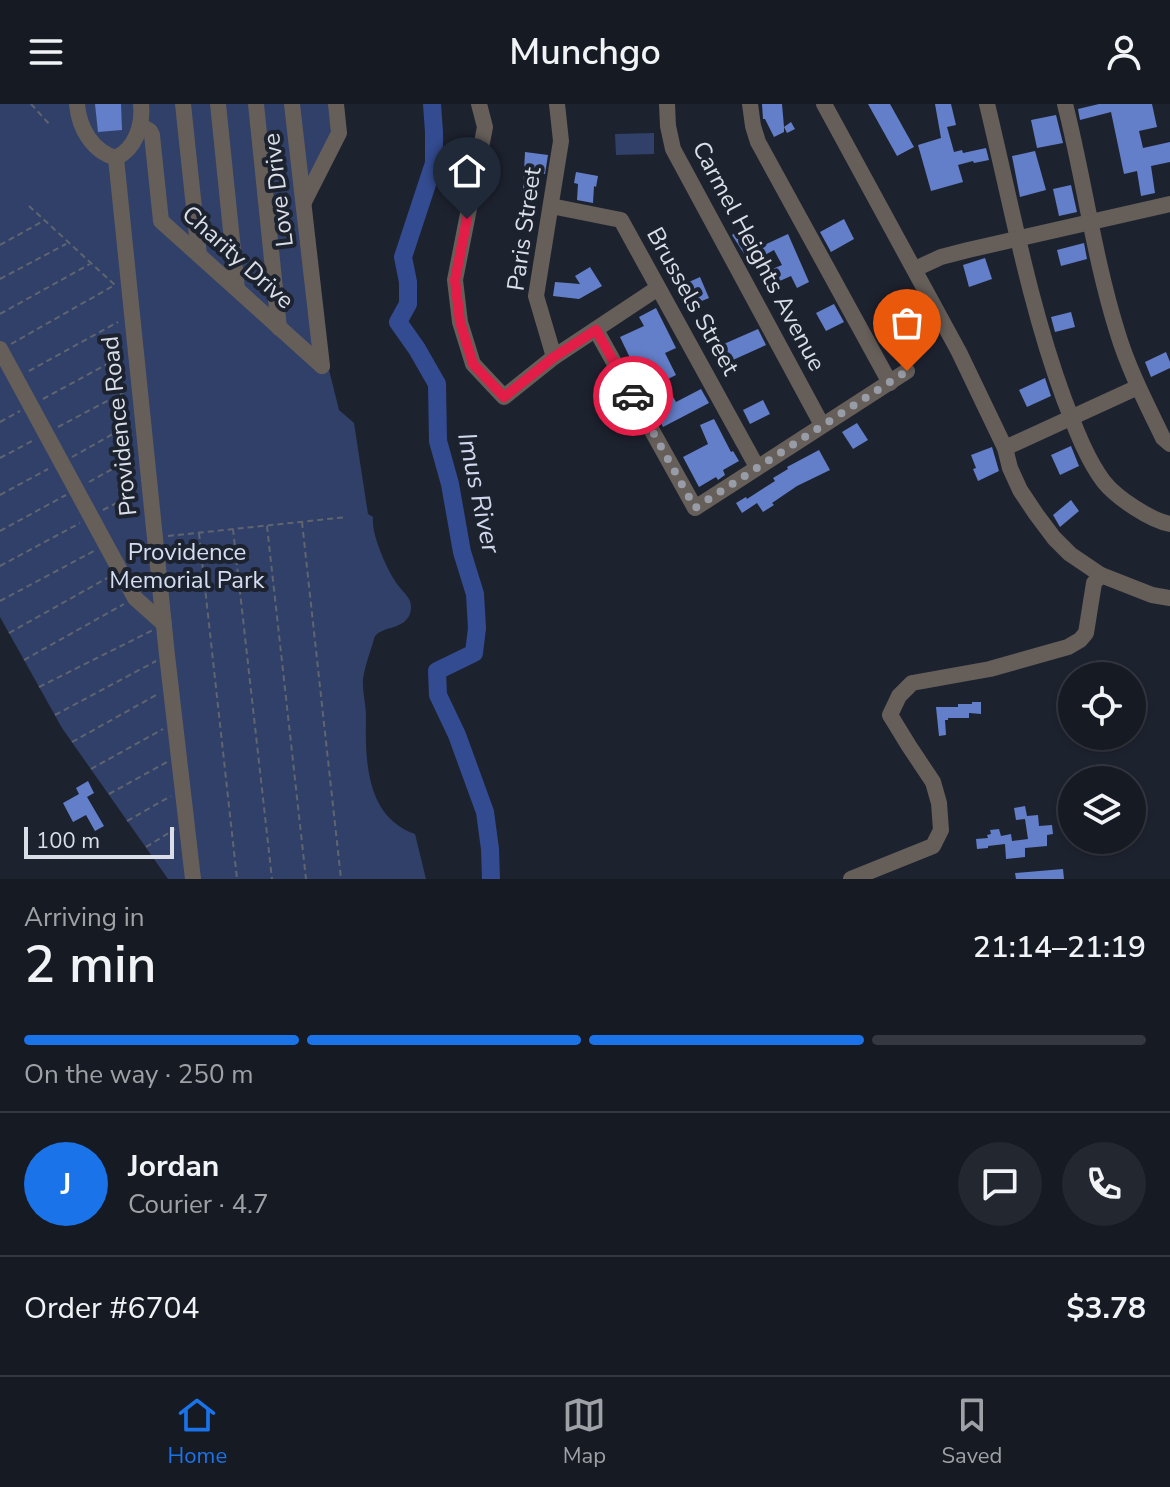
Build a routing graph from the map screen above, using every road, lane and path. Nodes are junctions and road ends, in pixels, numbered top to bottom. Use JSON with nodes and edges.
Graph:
{"nodes":[{"id":1,"x":31,"y":104,"type":"edge"},
{"id":2,"x":77,"y":104,"type":"edge"},
{"id":3,"x":141,"y":104,"type":"edge"},
{"id":4,"x":183,"y":104,"type":"edge"},
{"id":5,"x":218,"y":104,"type":"edge"},
{"id":6,"x":256,"y":104,"type":"edge"},
{"id":7,"x":292,"y":104,"type":"edge"},
{"id":8,"x":336,"y":104,"type":"edge"},
{"id":9,"x":479,"y":104,"type":"edge"},
{"id":10,"x":557,"y":104,"type":"edge"},
{"id":11,"x":667,"y":104,"type":"edge"},
{"id":12,"x":750,"y":104,"type":"edge"},
{"id":13,"x":824,"y":104,"type":"edge"},
{"id":14,"x":987,"y":104,"type":"edge"},
{"id":15,"x":1065,"y":104,"type":"edge"},
{"id":16,"x":140,"y":125,"type":"junction"},
{"id":17,"x":51,"y":126,"type":"dead end"},
{"id":18,"x":116,"y":158,"type":"junction"},
{"id":19,"x":304,"y":203,"type":"junction"},
{"id":20,"x":1170,"y":204,"type":"edge"},
{"id":21,"x":29,"y":206,"type":"dead end"},
{"id":22,"x":551,"y":206,"type":"junction"},
{"id":23,"x":45,"y":220,"type":"junction"},
{"id":24,"x":1090,"y":221,"type":"junction"},
{"id":25,"x":1019,"y":238,"type":"junction"},
{"id":26,"x":68,"y":242,"type":"junction"},
{"id":27,"x":0,"y":245,"type":"edge"},
{"id":28,"x":199,"y":255,"type":"junction"},
{"id":29,"x":91,"y":264,"type":"junction"},
{"id":30,"x":915,"y":269,"type":"junction"},
{"id":31,"x":0,"y":279,"type":"edge"},
{"id":32,"x":114,"y":285,"type":"junction"},
{"id":33,"x":658,"y":288,"type":"junction"},
{"id":34,"x":237,"y":289,"type":"junction"},
{"id":35,"x":131,"y":307,"type":"junction"},
{"id":36,"x":0,"y":314,"type":"edge"},
{"id":37,"x":279,"y":328,"type":"junction"},
{"id":38,"x":596,"y":330,"type":"junction"},
{"id":39,"x":136,"y":348,"type":"junction"},
{"id":40,"x":0,"y":350,"type":"edge"},
{"id":41,"x":554,"y":357,"type":"junction"},
{"id":42,"x":322,"y":366,"type":"joint"},
{"id":43,"x":907,"y":371,"type":"dead end"},
{"id":44,"x":16,"y":378,"type":"junction"},
{"id":45,"x":890,"y":383,"type":"junction"},
{"id":46,"x":139,"y":384,"type":"junction"},
{"id":47,"x":1138,"y":387,"type":"junction"},
{"id":48,"x":31,"y":406,"type":"junction"},
{"id":49,"x":1072,"y":418,"type":"junction"},
{"id":50,"x":0,"y":422,"type":"edge"},
{"id":51,"x":822,"y":425,"type":"junction"},
{"id":52,"x":46,"y":433,"type":"junction"},
{"id":53,"x":1170,"y":444,"type":"edge"},
{"id":54,"x":1005,"y":448,"type":"junction"},
{"id":55,"x":0,"y":458,"type":"edge"},
{"id":56,"x":757,"y":467,"type":"junction"},
{"id":57,"x":150,"y":485,"type":"junction"},
{"id":58,"x":91,"y":517,"type":"junction"},
{"id":59,"x":347,"y":517,"type":"dead end"},
{"id":60,"x":302,"y":522,"type":"junction"},
{"id":61,"x":1170,"y":524,"type":"edge"},
{"id":62,"x":267,"y":526,"type":"junction"},
{"id":63,"x":233,"y":529,"type":"junction"},
{"id":64,"x":199,"y":533,"type":"junction"},
{"id":65,"x":155,"y":537,"type":"junction"},
{"id":66,"x":106,"y":544,"type":"junction"},
{"id":67,"x":0,"y":566,"type":"edge"},
{"id":68,"x":121,"y":571,"type":"junction"},
{"id":69,"x":1101,"y":575,"type":"junction"},
{"id":70,"x":135,"y":598,"type":"junction"},
{"id":71,"x":1170,"y":598,"type":"edge"},
{"id":72,"x":0,"y":601,"type":"edge"},
{"id":73,"x":164,"y":624,"type":"junction"},
{"id":74,"x":9,"y":633,"type":"dead end"},
{"id":75,"x":167,"y":655,"type":"junction"},
{"id":76,"x":24,"y":660,"type":"dead end"},
{"id":77,"x":171,"y":686,"type":"junction"},
{"id":78,"x":39,"y":687,"type":"dead end"},
{"id":79,"x":55,"y":715,"type":"dead end"},
{"id":80,"x":175,"y":722,"type":"junction"},
{"id":81,"x":72,"y":742,"type":"dead end"},
{"id":82,"x":178,"y":755,"type":"junction"},
{"id":83,"x":91,"y":769,"type":"dead end"},
{"id":84,"x":182,"y":790,"type":"junction"},
{"id":85,"x":109,"y":794,"type":"dead end"},
{"id":86,"x":127,"y":821,"type":"dead end"},
{"id":87,"x":186,"y":822,"type":"junction"},
{"id":88,"x":146,"y":847,"type":"dead end"},
{"id":89,"x":193,"y":879,"type":"edge"},
{"id":90,"x":237,"y":879,"type":"edge"},
{"id":91,"x":272,"y":879,"type":"edge"},
{"id":92,"x":306,"y":879,"type":"edge"},
{"id":93,"x":341,"y":879,"type":"edge"},
{"id":94,"x":851,"y":879,"type":"edge"}],
"edges":[{"from":1,"to":17,"type":"path"},
{"from":2,"to":18,"type":"street"},
{"from":3,"to":16,"type":"street"},
{"from":4,"to":28,"type":"street"},
{"from":5,"to":34,"type":"street"},
{"from":6,"to":37,"type":"street"},
{"from":7,"to":19,"type":"street","name":"Love Drive"},
{"from":8,"to":19,"type":"street"},
{"from":9,"to":41,"type":"street"},
{"from":10,"to":22,"type":"street","name":"Paris Street"},
{"from":11,"to":51,"type":"street","name":"Carmel Heights Avenue"},
{"from":12,"to":45,"type":"street"},
{"from":13,"to":30,"type":"street"},
{"from":14,"to":25,"type":"street"},
{"from":15,"to":24,"type":"street"},
{"from":16,"to":18,"type":"street"},
{"from":16,"to":28,"type":"street","name":"Charity Drive"},
{"from":18,"to":35,"type":"street","name":"Providence Road"},
{"from":19,"to":42,"type":"street","name":"Love Drive"},
{"from":20,"to":24,"type":"street"},
{"from":21,"to":23,"type":"path"},
{"from":22,"to":33,"type":"street","name":"Brussels Street"},
{"from":22,"to":41,"type":"street","name":"Paris Street"},
{"from":23,"to":26,"type":"path"},
{"from":23,"to":27,"type":"path"},
{"from":24,"to":25,"type":"street"},
{"from":24,"to":47,"type":"street"},
{"from":25,"to":30,"type":"street"},
{"from":25,"to":49,"type":"street"},
{"from":26,"to":29,"type":"path"},
{"from":26,"to":31,"type":"path"},
{"from":28,"to":34,"type":"street","name":"Charity Drive"},
{"from":29,"to":32,"type":"path"},
{"from":29,"to":36,"type":"path"},
{"from":30,"to":54,"type":"street"},
{"from":32,"to":35,"type":"path"},
{"from":32,"to":40,"type":"path"},
{"from":33,"to":38,"type":"street"},
{"from":33,"to":56,"type":"street","name":"Brussels Street"},
{"from":34,"to":37,"type":"street","name":"Charity Drive"},
{"from":35,"to":39,"type":"street","name":"Providence Road"},
{"from":35,"to":44,"type":"path"},
{"from":37,"to":42,"type":"street","name":"Charity Drive"},
{"from":38,"to":41,"type":"street"},
{"from":38,"to":56,"type":"street"},
{"from":39,"to":46,"type":"street","name":"Providence Road"},
{"from":39,"to":48,"type":"path"},
{"from":40,"to":44,"type":"street"},
{"from":43,"to":45,"type":"street"},
{"from":44,"to":48,"type":"street"},
{"from":45,"to":51,"type":"street"},
{"from":46,"to":52,"type":"path"},
{"from":46,"to":57,"type":"street","name":"Providence Road"},
{"from":47,"to":49,"type":"street"},
{"from":47,"to":53,"type":"street"},
{"from":48,"to":50,"type":"path"},
{"from":48,"to":52,"type":"street"},
{"from":49,"to":54,"type":"street"},
{"from":49,"to":61,"type":"street"},
{"from":51,"to":56,"type":"street"},
{"from":52,"to":55,"type":"path"},
{"from":52,"to":58,"type":"street"},
{"from":54,"to":69,"type":"street"},
{"from":57,"to":58,"type":"path"},
{"from":57,"to":65,"type":"street","name":"Providence Road"},
{"from":58,"to":66,"type":"street"},
{"from":58,"to":67,"type":"path"},
{"from":59,"to":60,"type":"path"},
{"from":60,"to":62,"type":"path"},
{"from":60,"to":93,"type":"path"},
{"from":62,"to":63,"type":"path"},
{"from":62,"to":92,"type":"path"},
{"from":63,"to":64,"type":"path"},
{"from":63,"to":91,"type":"path"},
{"from":64,"to":65,"type":"path"},
{"from":64,"to":90,"type":"path"},
{"from":65,"to":73,"type":"street","name":"Providence Road"},
{"from":66,"to":68,"type":"street"},
{"from":66,"to":72,"type":"path"},
{"from":68,"to":70,"type":"street"},
{"from":68,"to":74,"type":"path"},
{"from":69,"to":71,"type":"street"},
{"from":69,"to":94,"type":"street"},
{"from":70,"to":73,"type":"street"},
{"from":70,"to":76,"type":"path"},
{"from":73,"to":75,"type":"street","name":"Providence Road"},
{"from":73,"to":78,"type":"path"},
{"from":75,"to":77,"type":"street","name":"Providence Road"},
{"from":75,"to":79,"type":"path"},
{"from":77,"to":80,"type":"street","name":"Providence Road"},
{"from":77,"to":81,"type":"path"},
{"from":80,"to":82,"type":"street","name":"Providence Road"},
{"from":80,"to":83,"type":"path"},
{"from":82,"to":84,"type":"street","name":"Providence Road"},
{"from":82,"to":85,"type":"path"},
{"from":84,"to":86,"type":"path"},
{"from":84,"to":87,"type":"street","name":"Providence Road"},
{"from":87,"to":88,"type":"path"},
{"from":87,"to":89,"type":"street","name":"Providence Road"}]}
